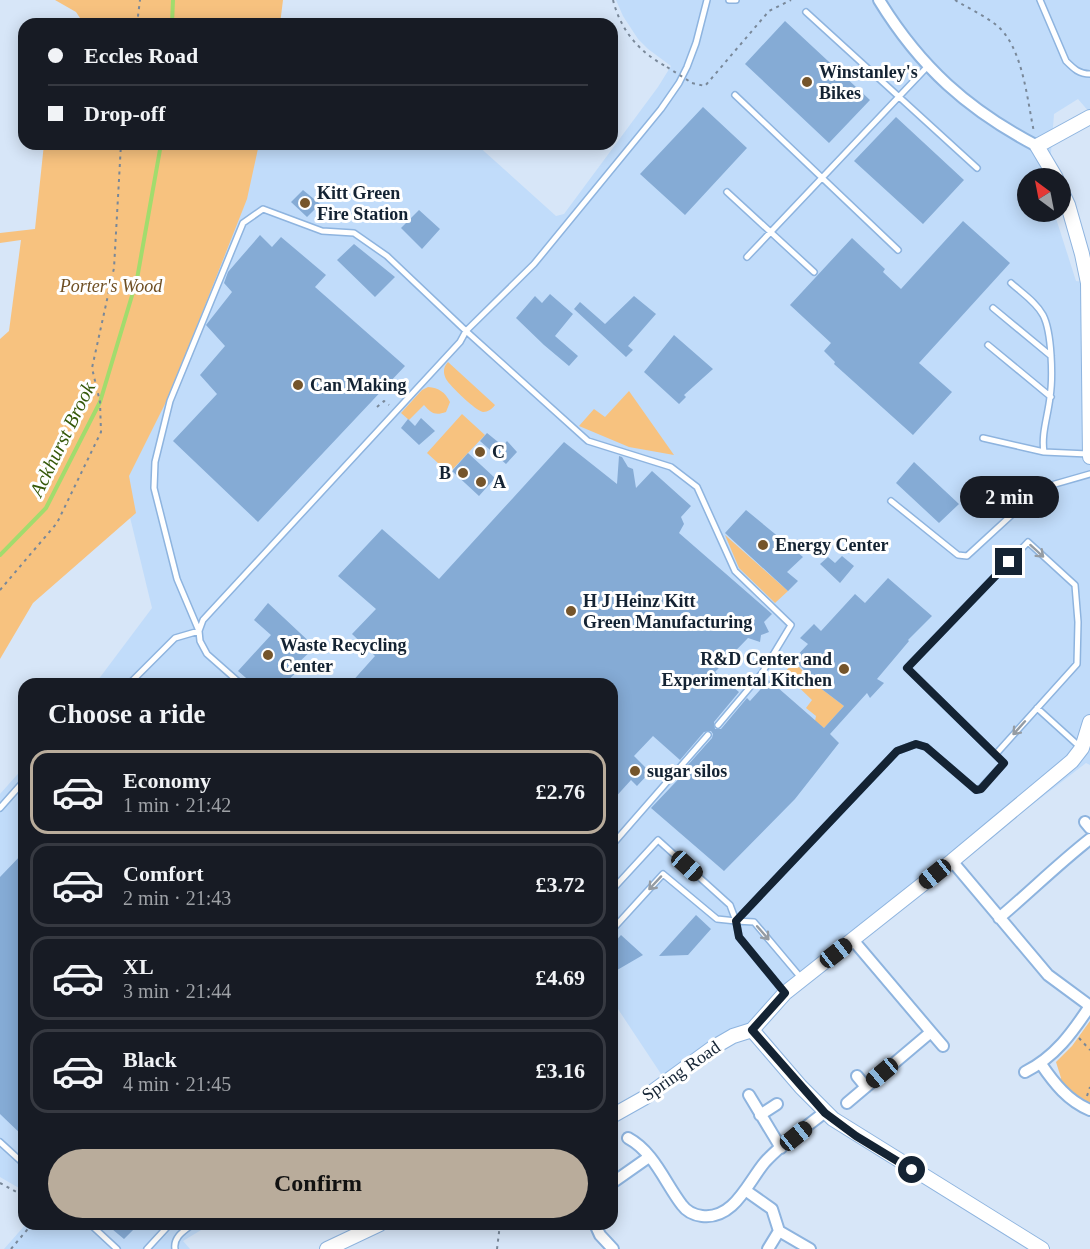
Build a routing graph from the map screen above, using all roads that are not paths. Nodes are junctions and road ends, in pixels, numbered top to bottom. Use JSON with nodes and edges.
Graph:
{"nodes":[{"id":1,"x":707,"y":0,"type":"edge"},
{"id":2,"x":729,"y":0,"type":"edge"},
{"id":3,"x":736,"y":0,"type":"edge"},
{"id":4,"x":879,"y":0,"type":"edge"},
{"id":5,"x":1040,"y":0,"type":"edge"},
{"id":6,"x":806,"y":12,"type":"dead end"},
{"id":7,"x":928,"y":66,"type":"junction"},
{"id":8,"x":1090,"y":74,"type":"edge"},
{"id":9,"x":735,"y":95,"type":"dead end"},
{"id":10,"x":898,"y":97,"type":"junction"},
{"id":11,"x":1090,"y":117,"type":"edge"},
{"id":12,"x":1037,"y":147,"type":"junction"},
{"id":13,"x":977,"y":168,"type":"dead end"},
{"id":14,"x":1050,"y":168,"type":"edge"},
{"id":15,"x":822,"y":178,"type":"junction"},
{"id":16,"x":727,"y":192,"type":"dead end"},
{"id":17,"x":1071,"y":216,"type":"edge"},
{"id":18,"x":771,"y":232,"type":"junction"},
{"id":19,"x":898,"y":250,"type":"dead end"},
{"id":20,"x":747,"y":257,"type":"dead end"},
{"id":21,"x":814,"y":272,"type":"dead end"},
{"id":22,"x":1011,"y":283,"type":"dead end"},
{"id":23,"x":1089,"y":283,"type":"edge"},
{"id":24,"x":993,"y":308,"type":"dead end"},
{"id":25,"x":466,"y":332,"type":"junction"},
{"id":26,"x":988,"y":345,"type":"dead end"},
{"id":27,"x":1050,"y":356,"type":"junction"},
{"id":28,"x":1051,"y":397,"type":"junction"},
{"id":29,"x":983,"y":438,"type":"dead end"},
{"id":30,"x":1044,"y":452,"type":"junction"},
{"id":31,"x":1090,"y":456,"type":"edge"},
{"id":32,"x":1090,"y":474,"type":"edge"},
{"id":33,"x":891,"y":501,"type":"dead end"},
{"id":34,"x":199,"y":631,"type":"junction"},
{"id":35,"x":135,"y":678,"type":"edge"},
{"id":36,"x":234,"y":678,"type":"edge"},
{"id":37,"x":1037,"y":708,"type":"junction"},
{"id":38,"x":1090,"y":722,"type":"edge"},
{"id":39,"x":718,"y":725,"type":"dead end"},
{"id":40,"x":708,"y":735,"type":"dead end"},
{"id":41,"x":1082,"y":748,"type":"junction"},
{"id":42,"x":996,"y":754,"type":"junction"},
{"id":43,"x":18,"y":788,"type":"edge"},
{"id":44,"x":0,"y":808,"type":"edge"},
{"id":45,"x":618,"y":838,"type":"edge"},
{"id":46,"x":1090,"y":839,"type":"edge"},
{"id":47,"x":952,"y":861,"type":"junction"},
{"id":48,"x":618,"y":883,"type":"edge"},
{"id":49,"x":999,"y":918,"type":"junction"},
{"id":50,"x":736,"y":921,"type":"junction"},
{"id":51,"x":618,"y":923,"type":"edge"},
{"id":52,"x":853,"y":940,"type":"junction"},
{"id":53,"x":803,"y":980,"type":"junction"},
{"id":54,"x":785,"y":993,"type":"junction"},
{"id":55,"x":1090,"y":1006,"type":"edge"},
{"id":56,"x":752,"y":1030,"type":"junction"},
{"id":57,"x":931,"y":1032,"type":"junction"},
{"id":58,"x":943,"y":1046,"type":"dead end"},
{"id":59,"x":1041,"y":1064,"type":"junction"},
{"id":60,"x":1026,"y":1072,"type":"dead end"},
{"id":61,"x":857,"y":1076,"type":"dead end"},
{"id":62,"x":866,"y":1087,"type":"junction"},
{"id":63,"x":749,"y":1095,"type":"dead end"},
{"id":64,"x":847,"y":1103,"type":"dead end"},
{"id":65,"x":777,"y":1104,"type":"dead end"},
{"id":66,"x":1090,"y":1110,"type":"edge"},
{"id":67,"x":618,"y":1113,"type":"edge"},
{"id":68,"x":825,"y":1113,"type":"junction"},
{"id":69,"x":760,"y":1115,"type":"junction"},
{"id":70,"x":628,"y":1138,"type":"dead end"},
{"id":71,"x":0,"y":1142,"type":"edge"},
{"id":72,"x":781,"y":1148,"type":"junction"},
{"id":73,"x":648,"y":1157,"type":"junction"},
{"id":74,"x":18,"y":1158,"type":"edge"},
{"id":75,"x":618,"y":1179,"type":"edge"},
{"id":76,"x":745,"y":1190,"type":"junction"},
{"id":77,"x":96,"y":1230,"type":"edge"},
{"id":78,"x":164,"y":1230,"type":"edge"},
{"id":79,"x":186,"y":1230,"type":"edge"},
{"id":80,"x":367,"y":1230,"type":"edge"},
{"id":81,"x":598,"y":1230,"type":"edge"},
{"id":82,"x":779,"y":1231,"type":"junction"},
{"id":83,"x":117,"y":1249,"type":"edge"},
{"id":84,"x":147,"y":1249,"type":"edge"},
{"id":85,"x":175,"y":1249,"type":"edge"},
{"id":86,"x":327,"y":1249,"type":"edge"},
{"id":87,"x":613,"y":1249,"type":"edge"},
{"id":88,"x":768,"y":1249,"type":"edge"},
{"id":89,"x":810,"y":1249,"type":"edge"},
{"id":90,"x":1042,"y":1249,"type":"edge"}],
"edges":[{"from":1,"to":25,"type":"lane"},
{"from":2,"to":3,"type":"lane"},
{"from":4,"to":7,"type":"street"},
{"from":5,"to":8,"type":"lane"},
{"from":6,"to":10,"type":"lane"},
{"from":7,"to":10,"type":"lane"},
{"from":7,"to":12,"type":"street"},
{"from":9,"to":15,"type":"lane"},
{"from":10,"to":13,"type":"lane"},
{"from":10,"to":15,"type":"lane"},
{"from":11,"to":12,"type":"street"},
{"from":12,"to":14,"type":"street"},
{"from":15,"to":18,"type":"lane"},
{"from":15,"to":19,"type":"lane"},
{"from":16,"to":18,"type":"lane"},
{"from":17,"to":23,"type":"street"},
{"from":18,"to":20,"type":"lane"},
{"from":18,"to":21,"type":"lane"},
{"from":22,"to":27,"type":"lane"},
{"from":23,"to":31,"type":"street"},
{"from":24,"to":27,"type":"lane"},
{"from":25,"to":34,"type":"lane"},
{"from":25,"to":34,"type":"lane"},
{"from":25,"to":39,"type":"lane"},
{"from":26,"to":28,"type":"lane"},
{"from":27,"to":28,"type":"lane"},
{"from":28,"to":30,"type":"lane"},
{"from":29,"to":30,"type":"lane"},
{"from":30,"to":31,"type":"lane"},
{"from":32,"to":33,"type":"lane"},
{"from":34,"to":35,"type":"lane"},
{"from":34,"to":36,"type":"lane"},
{"from":37,"to":41,"type":"lane"},
{"from":37,"to":42,"type":"lane","one_way":true},
{"from":42,"to":37,"type":"lane","one_way":true},
{"from":38,"to":41,"type":"street"},
{"from":40,"to":45,"type":"lane"},
{"from":41,"to":47,"type":"street"},
{"from":42,"to":50,"type":"lane"},
{"from":43,"to":44,"type":"lane"},
{"from":46,"to":49,"type":"street"},
{"from":47,"to":49,"type":"street"},
{"from":47,"to":52,"type":"street"},
{"from":48,"to":50,"type":"lane"},
{"from":49,"to":55,"type":"street"},
{"from":50,"to":51,"type":"lane","one_way":true},
{"from":50,"to":53,"type":"lane","one_way":true},
{"from":50,"to":54,"type":"lane"},
{"from":52,"to":53,"type":"street"},
{"from":52,"to":57,"type":"street"},
{"from":53,"to":54,"type":"street"},
{"from":54,"to":56,"type":"street"},
{"from":55,"to":59,"type":"street"},
{"from":56,"to":67,"type":"street","name":"Spring Road"},
{"from":56,"to":68,"type":"street"},
{"from":57,"to":58,"type":"street"},
{"from":57,"to":62,"type":"street"},
{"from":59,"to":60,"type":"street"},
{"from":59,"to":66,"type":"street"},
{"from":61,"to":62,"type":"street"},
{"from":62,"to":64,"type":"street"},
{"from":63,"to":69,"type":"street"},
{"from":65,"to":69,"type":"street"},
{"from":68,"to":72,"type":"street"},
{"from":68,"to":90,"type":"street"},
{"from":69,"to":72,"type":"street"},
{"from":70,"to":73,"type":"street"},
{"from":71,"to":74,"type":"lane"},
{"from":72,"to":76,"type":"street"},
{"from":73,"to":75,"type":"street"},
{"from":73,"to":76,"type":"street"},
{"from":76,"to":82,"type":"street"},
{"from":77,"to":83,"type":"lane"},
{"from":78,"to":84,"type":"lane"},
{"from":79,"to":85,"type":"lane"},
{"from":80,"to":86,"type":"street"},
{"from":81,"to":87,"type":"street"},
{"from":82,"to":88,"type":"street"},
{"from":82,"to":89,"type":"street"}]}
